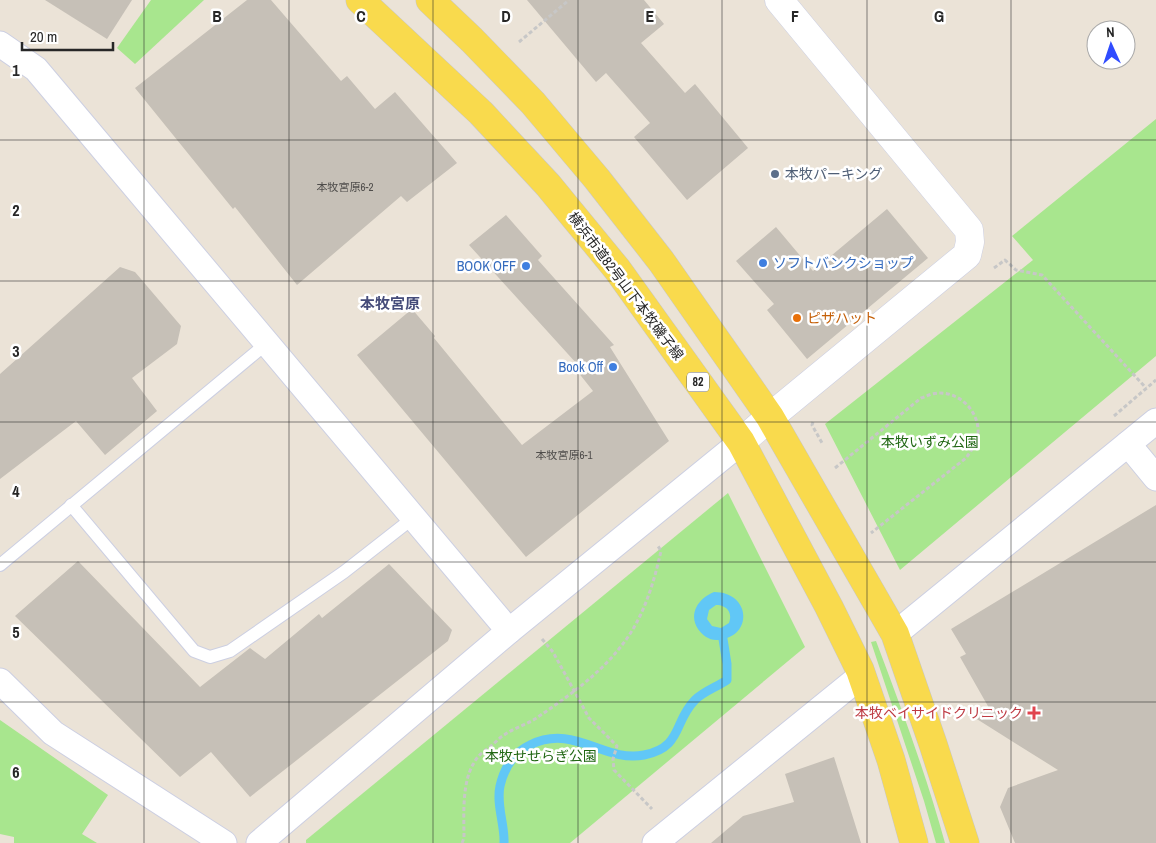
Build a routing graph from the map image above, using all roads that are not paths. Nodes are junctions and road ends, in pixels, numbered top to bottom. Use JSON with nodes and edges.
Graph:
{"nodes":[{"id":1,"x":360,"y":0,"type":"edge"},
{"id":2,"x":430,"y":0,"type":"edge"},
{"id":3,"x":779,"y":0,"type":"edge"},
{"id":4,"x":0,"y":44,"type":"edge"},
{"id":5,"x":266,"y":344,"type":"junction"},
{"id":6,"x":770,"y":417,"type":"junction"},
{"id":7,"x":1156,"y":421,"type":"edge"},
{"id":8,"x":741,"y":442,"type":"junction"},
{"id":9,"x":1128,"y":444,"type":"junction"},
{"id":10,"x":1156,"y":478,"type":"edge"},
{"id":11,"x":71,"y":505,"type":"junction"},
{"id":12,"x":413,"y":518,"type":"junction"},
{"id":13,"x":0,"y":565,"type":"edge"},
{"id":14,"x":509,"y":632,"type":"junction"},
{"id":15,"x":895,"y":634,"type":"junction"},
{"id":16,"x":862,"y":675,"type":"junction"},
{"id":17,"x":0,"y":681,"type":"edge"},
{"id":18,"x":224,"y":843,"type":"edge"},
{"id":19,"x":259,"y":843,"type":"edge"},
{"id":20,"x":655,"y":843,"type":"edge"},
{"id":21,"x":914,"y":843,"type":"edge"},
{"id":22,"x":965,"y":843,"type":"edge"}],
"edges":[{"from":1,"to":8,"type":"main road","name":"横浜市道82号山下本牧磯子線","number":"82"},
{"from":2,"to":6,"type":"main road"},
{"from":3,"to":6,"type":"street"},
{"from":4,"to":5,"type":"street"},
{"from":5,"to":11,"type":"lane"},
{"from":5,"to":12,"type":"street"},
{"from":6,"to":8,"type":"street"},
{"from":6,"to":15,"type":"main road"},
{"from":7,"to":9,"type":"street"},
{"from":8,"to":14,"type":"street"},
{"from":8,"to":16,"type":"main road","name":"横浜市道82号山下本牧磯子線","number":"82"},
{"from":9,"to":10,"type":"street"},
{"from":9,"to":15,"type":"street"},
{"from":11,"to":12,"type":"lane"},
{"from":11,"to":13,"type":"lane"},
{"from":12,"to":14,"type":"street"},
{"from":14,"to":19,"type":"street"},
{"from":15,"to":22,"type":"main road"},
{"from":16,"to":20,"type":"street"},
{"from":16,"to":21,"type":"main road","name":"横浜市道82号山下本牧磯子線","number":"82"},
{"from":17,"to":18,"type":"street"}]}
